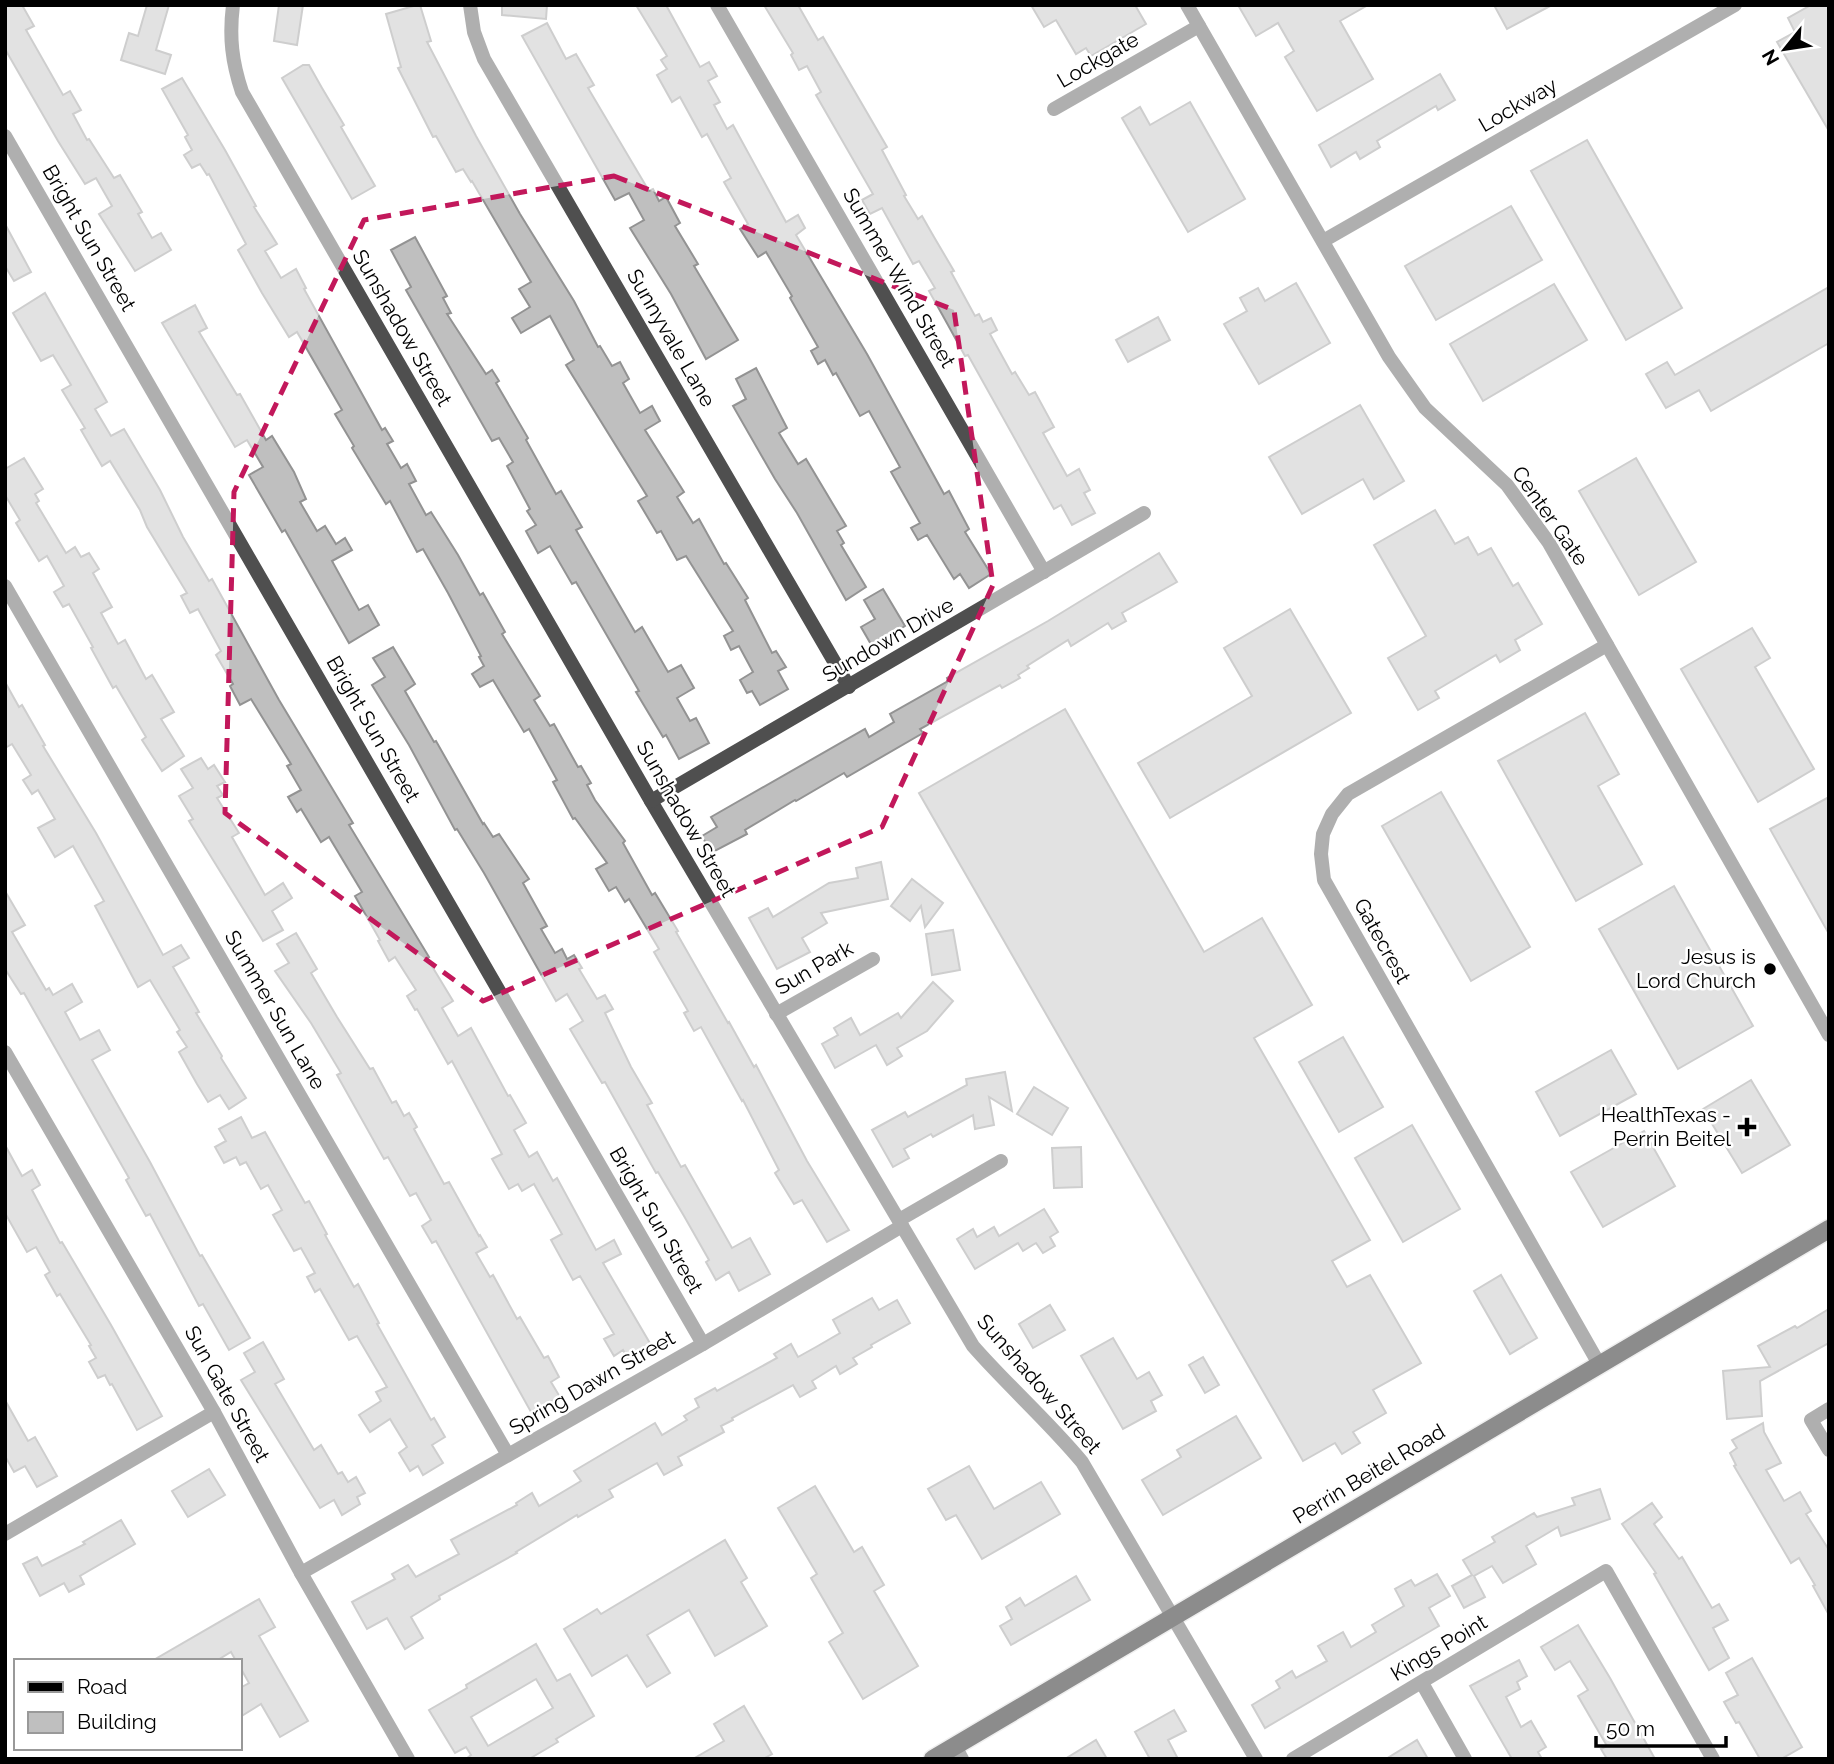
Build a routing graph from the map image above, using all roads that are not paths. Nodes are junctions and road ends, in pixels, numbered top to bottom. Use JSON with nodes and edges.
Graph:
{"nodes":[{"id":1,"x":233,"y":5,"type":"edge"},
{"id":2,"x":470,"y":5,"type":"edge"},
{"id":3,"x":717,"y":5,"type":"edge"},
{"id":4,"x":1187,"y":5,"type":"edge"},
{"id":5,"x":1735,"y":5,"type":"edge"},
{"id":6,"x":1199,"y":26,"type":"junction"},
{"id":7,"x":1054,"y":109,"type":"dead end"},
{"id":8,"x":5,"y":136,"type":"edge"},
{"id":9,"x":1322,"y":241,"type":"junction"},
{"id":10,"x":1144,"y":513,"type":"dead end"},
{"id":11,"x":1044,"y":572,"type":"junction"},
{"id":12,"x":5,"y":586,"type":"edge"},
{"id":13,"x":1607,"y":645,"type":"junction"},
{"id":14,"x":849,"y":687,"type":"junction"},
{"id":15,"x":651,"y":801,"type":"junction"},
{"id":16,"x":873,"y":959,"type":"dead end"},
{"id":17,"x":776,"y":1014,"type":"junction"},
{"id":18,"x":1829,"y":1035,"type":"edge"},
{"id":19,"x":5,"y":1052,"type":"edge"},
{"id":20,"x":1001,"y":1161,"type":"dead end"},
{"id":21,"x":900,"y":1223,"type":"junction"},
{"id":22,"x":1829,"y":1229,"type":"edge"},
{"id":23,"x":704,"y":1344,"type":"junction"},
{"id":24,"x":1599,"y":1364,"type":"junction"},
{"id":25,"x":1829,"y":1409,"type":"edge"},
{"id":26,"x":214,"y":1412,"type":"junction"},
{"id":27,"x":1829,"y":1450,"type":"edge"},
{"id":28,"x":508,"y":1455,"type":"junction"},
{"id":29,"x":5,"y":1534,"type":"edge"},
{"id":30,"x":302,"y":1573,"type":"junction"},
{"id":31,"x":1172,"y":1619,"type":"junction"},
{"id":32,"x":1422,"y":1682,"type":"junction"},
{"id":33,"x":959,"y":1752,"type":"edge"},
{"id":34,"x":408,"y":1759,"type":"edge"},
{"id":35,"x":933,"y":1759,"type":"edge"},
{"id":36,"x":1256,"y":1759,"type":"edge"},
{"id":37,"x":1293,"y":1759,"type":"edge"},
{"id":38,"x":1465,"y":1759,"type":"edge"},
{"id":39,"x":1713,"y":1759,"type":"edge"}],
"edges":[{"from":1,"to":15,"type":"street","name":"Sunshadow Street"},
{"from":2,"to":14,"type":"street","name":"Sunnyvale Lane"},
{"from":3,"to":11,"type":"street","name":"Summer Wind Street"},
{"from":4,"to":6,"type":"street","name":"Center Gate"},
{"from":5,"to":9,"type":"street","name":"Lockway"},
{"from":6,"to":7,"type":"street","name":"Lockgate"},
{"from":6,"to":9,"type":"street","name":"Center Gate"},
{"from":8,"to":23,"type":"street","name":"Bright Sun Street"},
{"from":9,"to":13,"type":"street","name":"Center Gate"},
{"from":10,"to":11,"type":"street","name":"Sundown Drive"},
{"from":11,"to":14,"type":"street","name":"Sundown Drive"},
{"from":12,"to":28,"type":"street","name":"Summer Sun Lane"},
{"from":13,"to":18,"type":"street","name":"Center Gate"},
{"from":13,"to":24,"type":"street","name":"Gatecrest"},
{"from":14,"to":15,"type":"street","name":"Sundown Drive"},
{"from":15,"to":17,"type":"street","name":"Sunshadow Street"},
{"from":16,"to":17,"type":"street","name":"Sun Park"},
{"from":17,"to":21,"type":"street","name":"Sunshadow Street"},
{"from":19,"to":26,"type":"street","name":"Sun Gate Street"},
{"from":20,"to":21,"type":"street","name":"Spring Dawn Street"},
{"from":21,"to":23,"type":"street","name":"Spring Dawn Street"},
{"from":21,"to":31,"type":"street","name":"Sunshadow Street"},
{"from":22,"to":24,"type":"main road","name":"Perrin Beitel Road"},
{"from":23,"to":28,"type":"street","name":"Spring Dawn Street"},
{"from":24,"to":31,"type":"main road","name":"Perrin Beitel Road"},
{"from":25,"to":27,"type":"street"},
{"from":26,"to":29,"type":"street"},
{"from":26,"to":30,"type":"street","name":"Sun Gate Street"},
{"from":28,"to":30,"type":"street","name":"Spring Dawn Street"},
{"from":30,"to":34,"type":"street","name":"Sun Gate Street"},
{"from":31,"to":33,"type":"main road","name":"Perrin Beitel Road"},
{"from":31,"to":36,"type":"street","name":"Sunshadow Street"},
{"from":32,"to":37,"type":"street","name":"Kings Point"},
{"from":32,"to":38,"type":"street"},
{"from":32,"to":39,"type":"street","name":"Kings Point"},
{"from":33,"to":35,"type":"main road","name":"Perrin Beitel Road"}]}
